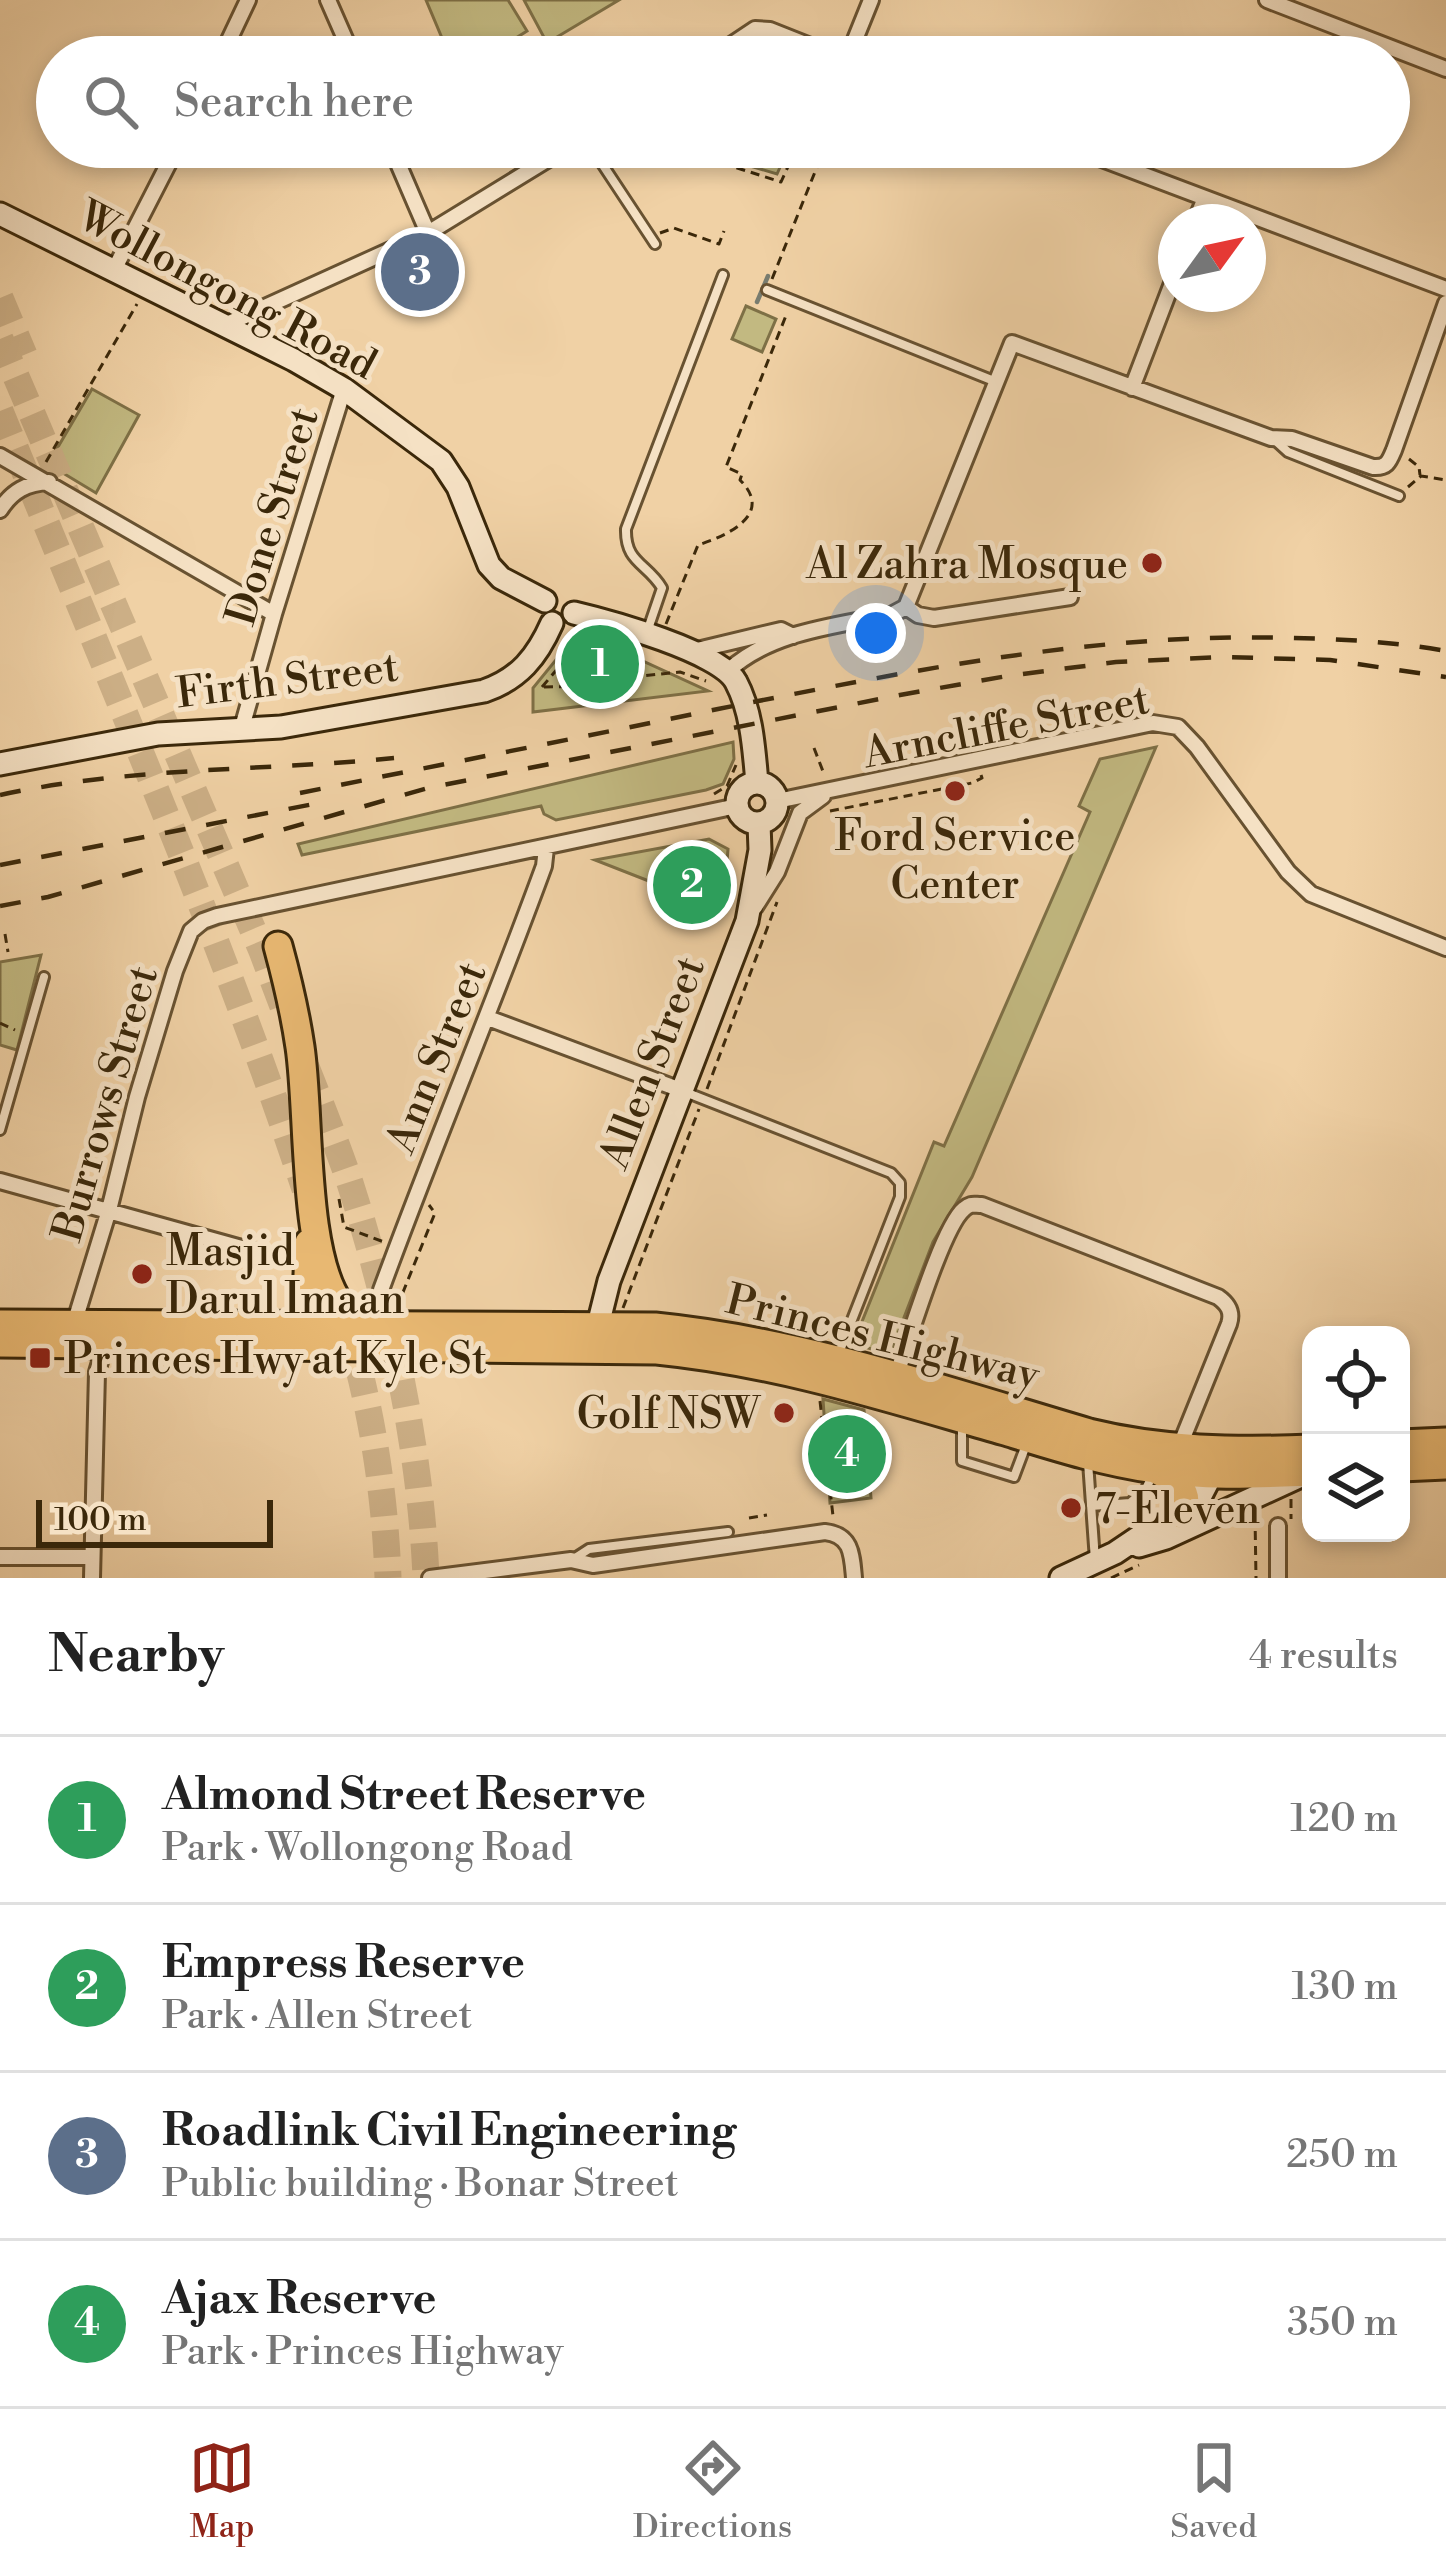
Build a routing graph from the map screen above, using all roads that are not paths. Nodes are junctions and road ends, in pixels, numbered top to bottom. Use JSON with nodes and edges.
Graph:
{"nodes":[{"id":1,"x":248,"y":0,"type":"edge"},
{"id":2,"x":328,"y":0,"type":"edge"},
{"id":3,"x":871,"y":0,"type":"edge"},
{"id":4,"x":1267,"y":0,"type":"edge"},
{"id":5,"x":231,"y":36,"type":"edge"},
{"id":6,"x":344,"y":36,"type":"edge"},
{"id":7,"x":744,"y":36,"type":"edge"},
{"id":8,"x":785,"y":36,"type":"edge"},
{"id":9,"x":856,"y":36,"type":"edge"},
{"id":10,"x":1359,"y":36,"type":"edge"},
{"id":11,"x":1410,"y":56,"type":"edge"},
{"id":12,"x":1446,"y":70,"type":"edge"},
{"id":13,"x":166,"y":168,"type":"edge"},
{"id":14,"x":401,"y":168,"type":"edge"},
{"id":15,"x":534,"y":168,"type":"edge"},
{"id":16,"x":605,"y":168,"type":"edge"},
{"id":17,"x":1125,"y":168,"type":"edge"},
{"id":18,"x":1204,"y":198,"type":"junction"},
{"id":19,"x":1202,"y":204,"type":"edge"},
{"id":20,"x":0,"y":214,"type":"edge"},
{"id":21,"x":428,"y":233,"type":"junction"},
{"id":22,"x":653,"y":241,"type":"road end"},
{"id":23,"x":113,"y":270,"type":"junction"},
{"id":24,"x":723,"y":275,"type":"dead end"},
{"id":25,"x":1446,"y":289,"type":"edge"},
{"id":26,"x":767,"y":290,"type":"road end"},
{"id":27,"x":1446,"y":303,"type":"edge"},
{"id":28,"x":1161,"y":312,"type":"edge"},
{"id":29,"x":225,"y":326,"type":"junction"},
{"id":30,"x":996,"y":382,"type":"junction"},
{"id":31,"x":1132,"y":388,"type":"junction"},
{"id":32,"x":344,"y":389,"type":"junction"},
{"id":33,"x":1271,"y":438,"type":"junction"},
{"id":34,"x":0,"y":457,"type":"edge"},
{"id":35,"x":44,"y":479,"type":"junction"},
{"id":36,"x":1399,"y":496,"type":"road end"},
{"id":37,"x":1,"y":501,"type":"edge"},
{"id":38,"x":1070,"y":597,"type":"dead end"},
{"id":39,"x":907,"y":608,"type":"junction"},
{"id":40,"x":548,"y":612,"type":"junction"},
{"id":41,"x":274,"y":614,"type":"junction"},
{"id":42,"x":793,"y":636,"type":"junction"},
{"id":43,"x":653,"y":638,"type":"junction"},
{"id":44,"x":690,"y":652,"type":"junction"},
{"id":45,"x":726,"y":679,"type":"junction"},
{"id":46,"x":241,"y":731,"type":"junction"},
{"id":47,"x":0,"y":764,"type":"edge"},
{"id":48,"x":757,"y":783,"type":"junction"},
{"id":49,"x":827,"y":793,"type":"junction"},
{"id":50,"x":777,"y":802,"type":"junction"},
{"id":51,"x":728,"y":808,"type":"junction"},
{"id":52,"x":759,"y":824,"type":"junction"},
{"id":53,"x":546,"y":848,"type":"junction"},
{"id":54,"x":747,"y":921,"type":"junction"},
{"id":55,"x":278,"y":946,"type":"dead end"},
{"id":56,"x":1445,"y":946,"type":"edge"},
{"id":57,"x":44,"y":977,"type":"dead end"},
{"id":58,"x":488,"y":1018,"type":"junction"},
{"id":59,"x":681,"y":1090,"type":"junction"},
{"id":60,"x":0,"y":1130,"type":"edge"},
{"id":61,"x":0,"y":1180,"type":"edge"},
{"id":62,"x":326,"y":1198,"type":"junction"},
{"id":63,"x":109,"y":1210,"type":"junction"},
{"id":64,"x":256,"y":1252,"type":"dead end"},
{"id":65,"x":381,"y":1290,"type":"dead end"},
{"id":66,"x":395,"y":1317,"type":"junction"},
{"id":67,"x":0,"y":1324,"type":"edge"},
{"id":68,"x":74,"y":1324,"type":"junction"},
{"id":69,"x":300,"y":1325,"type":"junction"},
{"id":70,"x":598,"y":1325,"type":"junction"},
{"id":71,"x":0,"y":1343,"type":"edge"},
{"id":72,"x":39,"y":1344,"type":"junction"},
{"id":73,"x":105,"y":1344,"type":"junction"},
{"id":74,"x":273,"y":1346,"type":"junction"},
{"id":75,"x":836,"y":1360,"type":"junction"},
{"id":76,"x":892,"y":1387,"type":"junction"},
{"id":77,"x":963,"y":1419,"type":"junction"},
{"id":78,"x":1029,"y":1438,"type":"junction"},
{"id":79,"x":1446,"y":1442,"type":"edge"},
{"id":80,"x":1410,"y":1444,"type":"edge"},
{"id":81,"x":1179,"y":1449,"type":"junction"},
{"id":82,"x":1240,"y":1452,"type":"junction"},
{"id":83,"x":1087,"y":1455,"type":"junction"},
{"id":84,"x":1302,"y":1463,"type":"edge"},
{"id":85,"x":1302,"y":1465,"type":"edge"},
{"id":86,"x":1446,"y":1465,"type":"edge"},
{"id":87,"x":1410,"y":1467,"type":"edge"},
{"id":88,"x":1302,"y":1468,"type":"edge"},
{"id":89,"x":1155,"y":1469,"type":"junction"},
{"id":90,"x":1212,"y":1474,"type":"junction"},
{"id":91,"x":1130,"y":1503,"type":"junction"},
{"id":92,"x":1091,"y":1506,"type":"junction"},
{"id":93,"x":1170,"y":1519,"type":"junction"},
{"id":94,"x":1278,"y":1526,"type":"dead end"},
{"id":95,"x":728,"y":1532,"type":"dead end"},
{"id":96,"x":0,"y":1557,"type":"edge"},
{"id":97,"x":92,"y":1557,"type":"junction"},
{"id":98,"x":1105,"y":1557,"type":"junction"},
{"id":99,"x":571,"y":1560,"type":"junction"},
{"id":100,"x":92,"y":1578,"type":"edge"},
{"id":101,"x":430,"y":1578,"type":"edge"},
{"id":102,"x":854,"y":1578,"type":"edge"},
{"id":103,"x":1061,"y":1578,"type":"edge"},
{"id":104,"x":1278,"y":1578,"type":"edge"}],
"edges":[{"from":1,"to":5,"type":"street"},
{"from":2,"to":6,"type":"street"},
{"from":3,"to":9,"type":"street"},
{"from":4,"to":10,"type":"street"},
{"from":7,"to":8,"type":"street"},
{"from":11,"to":12,"type":"street"},
{"from":13,"to":23,"type":"street"},
{"from":14,"to":21,"type":"street"},
{"from":15,"to":21,"type":"street"},
{"from":16,"to":22,"type":"lane"},
{"from":17,"to":18,"type":"street"},
{"from":18,"to":19,"type":"street"},
{"from":18,"to":25,"type":"street"},
{"from":20,"to":23,"type":"street","name":"Wollongong Road"},
{"from":21,"to":29,"type":"street"},
{"from":23,"to":29,"type":"street","name":"Wollongong Road"},
{"from":24,"to":43,"type":"lane"},
{"from":26,"to":30,"type":"lane"},
{"from":27,"to":33,"type":"street"},
{"from":28,"to":31,"type":"street"},
{"from":29,"to":32,"type":"street","name":"Wollongong Road"},
{"from":30,"to":31,"type":"street"},
{"from":30,"to":39,"type":"street"},
{"from":31,"to":33,"type":"street"},
{"from":32,"to":40,"type":"street","name":"Wollongong Road"},
{"from":32,"to":41,"type":"street","name":"Done Street"},
{"from":33,"to":36,"type":"lane"},
{"from":34,"to":35,"type":"street"},
{"from":35,"to":37,"type":"street"},
{"from":35,"to":41,"type":"street"},
{"from":38,"to":39,"type":"street"},
{"from":39,"to":42,"type":"street"},
{"from":40,"to":43,"type":"street","name":"Wollongong Road"},
{"from":40,"to":46,"type":"street","name":"Firth Street"},
{"from":41,"to":46,"type":"street","name":"Done Street"},
{"from":42,"to":44,"type":"street"},
{"from":42,"to":45,"type":"street"},
{"from":43,"to":44,"type":"street"},
{"from":44,"to":45,"type":"street"},
{"from":45,"to":48,"type":"street"},
{"from":46,"to":47,"type":"street","name":"Firth Street"},
{"from":48,"to":50,"type":"street"},
{"from":48,"to":51,"type":"street"},
{"from":49,"to":50,"type":"street","name":"Arncliffe Street"},
{"from":49,"to":54,"type":"street"},
{"from":49,"to":56,"type":"street","name":"Arncliffe Street"},
{"from":50,"to":52,"type":"street"},
{"from":51,"to":52,"type":"street"},
{"from":51,"to":53,"type":"street"},
{"from":52,"to":54,"type":"street","name":"Allen Street"},
{"from":53,"to":58,"type":"street","name":"Ann Street"},
{"from":53,"to":63,"type":"street","name":"Burrows Street"},
{"from":54,"to":59,"type":"street","name":"Allen Street"},
{"from":55,"to":62,"type":"highway"},
{"from":57,"to":60,"type":"lane"},
{"from":58,"to":59,"type":"street"},
{"from":58,"to":65,"type":"street","name":"Ann Street"},
{"from":59,"to":70,"type":"street","name":"Allen Street"},
{"from":59,"to":75,"type":"lane"},
{"from":61,"to":63,"type":"street"},
{"from":62,"to":66,"type":"highway"},
{"from":62,"to":69,"type":"highway"},
{"from":63,"to":64,"type":"street"},
{"from":63,"to":68,"type":"street","name":"Burrows Street"},
{"from":66,"to":69,"type":"highway","name":"Princes Highway"},
{"from":66,"to":70,"type":"highway","name":"Princes Highway"},
{"from":67,"to":68,"type":"highway","name":"Princes Highway"},
{"from":68,"to":69,"type":"highway","name":"Princes Highway"},
{"from":68,"to":72,"type":"street"},
{"from":69,"to":74,"type":"highway"},
{"from":70,"to":75,"type":"highway","name":"Princes Highway"},
{"from":71,"to":72,"type":"highway","name":"Princes Highway"},
{"from":72,"to":73,"type":"highway","name":"Princes Highway"},
{"from":73,"to":74,"type":"highway","name":"Princes Highway"},
{"from":73,"to":97,"type":"street"},
{"from":74,"to":76,"type":"highway","name":"Princes Highway"},
{"from":75,"to":76,"type":"highway","name":"Princes Highway"},
{"from":76,"to":77,"type":"highway","name":"Princes Highway"},
{"from":76,"to":81,"type":"highway","name":"Princes Highway"},
{"from":76,"to":81,"type":"street"},
{"from":77,"to":78,"type":"highway","name":"Princes Highway"},
{"from":77,"to":78,"type":"lane"},
{"from":78,"to":83,"type":"highway","name":"Princes Highway"},
{"from":79,"to":80,"type":"highway"},
{"from":81,"to":82,"type":"highway","name":"Princes Highway"},
{"from":82,"to":84,"type":"highway","name":"Princes Highway"},
{"from":82,"to":90,"type":"street"},
{"from":83,"to":89,"type":"highway","name":"Princes Highway"},
{"from":83,"to":92,"type":"lane"},
{"from":85,"to":90,"type":"highway","name":"Princes Highway"},
{"from":86,"to":87,"type":"highway"},
{"from":88,"to":98,"type":"street"},
{"from":89,"to":90,"type":"highway","name":"Princes Highway"},
{"from":89,"to":91,"type":"lane"},
{"from":89,"to":93,"type":"highway"},
{"from":90,"to":93,"type":"street"},
{"from":91,"to":92,"type":"lane"},
{"from":91,"to":93,"type":"lane"},
{"from":92,"to":98,"type":"lane"},
{"from":93,"to":98,"type":"street"},
{"from":94,"to":104,"type":"street"},
{"from":95,"to":99,"type":"lane"},
{"from":96,"to":97,"type":"street"},
{"from":97,"to":100,"type":"street"},
{"from":98,"to":103,"type":"street"},
{"from":99,"to":101,"type":"street"},
{"from":99,"to":102,"type":"street"}]}
